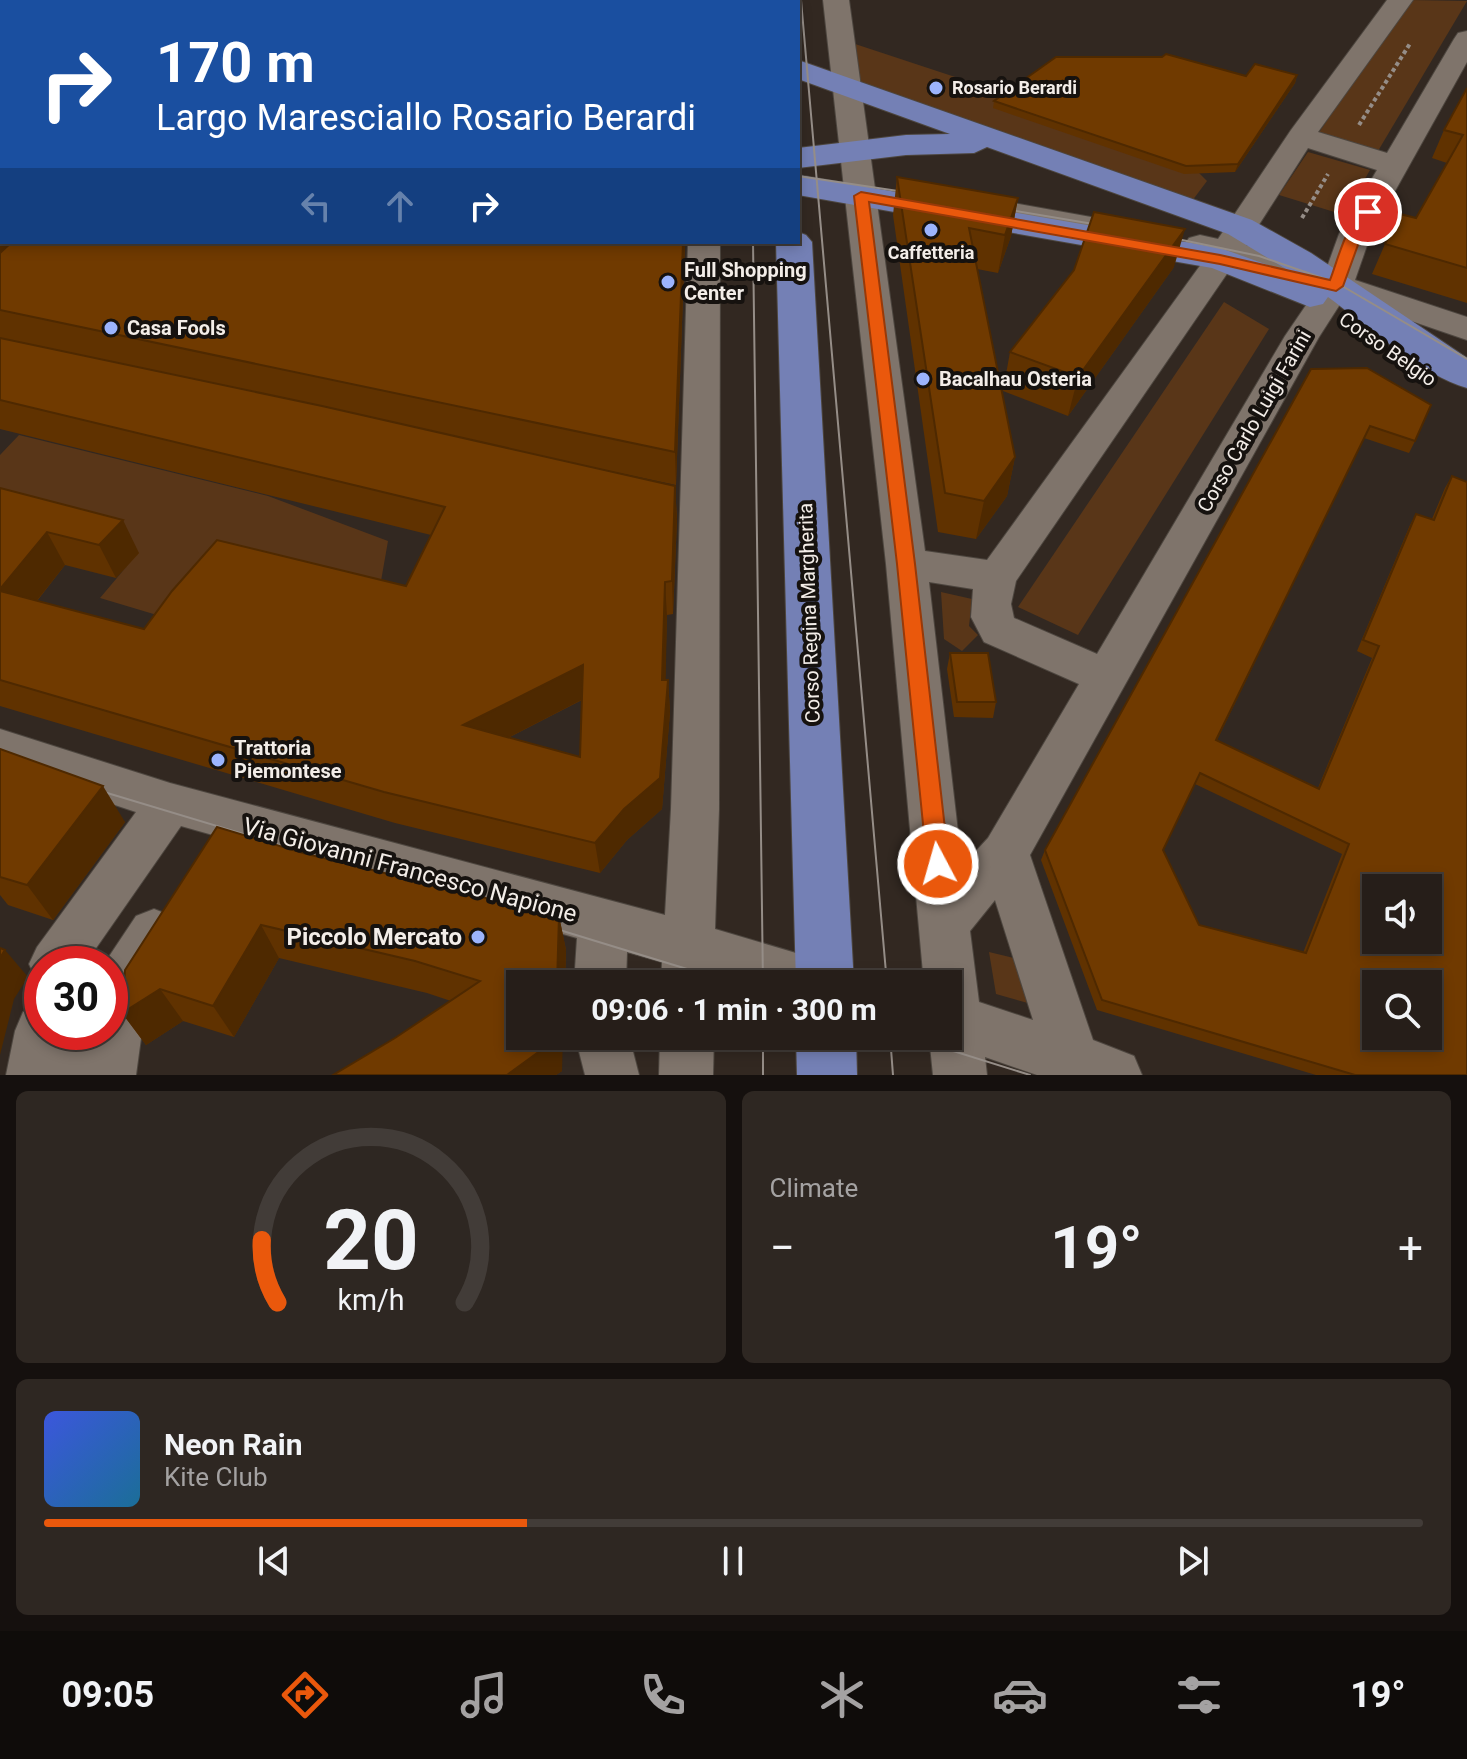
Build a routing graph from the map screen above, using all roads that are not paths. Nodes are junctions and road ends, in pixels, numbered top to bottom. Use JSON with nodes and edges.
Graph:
{"nodes":[{"id":1,"x":836,"y":0,"type":"edge"},
{"id":2,"x":1400,"y":0,"type":"edge"},
{"id":3,"x":1467,"y":39,"type":"edge"},
{"id":4,"x":800,"y":70,"type":"edge"},
{"id":5,"x":845,"y":88,"type":"junction"},
{"id":6,"x":1301,"y":136,"type":"junction"},
{"id":7,"x":1020,"y":147,"type":"junction"},
{"id":8,"x":855,"y":150,"type":"junction"},
{"id":9,"x":800,"y":158,"type":"edge"},
{"id":10,"x":1396,"y":166,"type":"junction"},
{"id":11,"x":800,"y":182,"type":"edge"},
{"id":12,"x":860,"y":191,"type":"junction"},
{"id":13,"x":704,"y":244,"type":"edge"},
{"id":14,"x":794,"y":244,"type":"edge"},
{"id":15,"x":1228,"y":245,"type":"junction"},
{"id":16,"x":1330,"y":295,"type":"junction"},
{"id":17,"x":1467,"y":329,"type":"edge"},
{"id":18,"x":1467,"y":375,"type":"edge"},
{"id":19,"x":1467,"y":402,"type":"edge"},
{"id":20,"x":906,"y":564,"type":"junction"},
{"id":21,"x":997,"y":577,"type":"junction"},
{"id":22,"x":1108,"y":678,"type":"junction"},
{"id":23,"x":0,"y":748,"type":"edge"},
{"id":24,"x":170,"y":803,"type":"junction"},
{"id":25,"x":232,"y":820,"type":"junction"},
{"id":26,"x":1005,"y":853,"type":"junction"},
{"id":27,"x":180,"y":893,"type":"junction"},
{"id":28,"x":97,"y":903,"type":"junction"},
{"id":29,"x":603,"y":924,"type":"junction"},
{"id":30,"x":944,"y":924,"type":"junction"},
{"id":31,"x":67,"y":946,"type":"edge"},
{"id":32,"x":688,"y":966,"type":"edge"},
{"id":33,"x":601,"y":970,"type":"edge"},
{"id":34,"x":718,"y":970,"type":"edge"},
{"id":35,"x":823,"y":970,"type":"edge"},
{"id":36,"x":947,"y":970,"type":"edge"},
{"id":37,"x":962,"y":1023,"type":"edge"},
{"id":38,"x":39,"y":1050,"type":"edge"},
{"id":39,"x":687,"y":1050,"type":"edge"},
{"id":40,"x":826,"y":1050,"type":"edge"},
{"id":41,"x":956,"y":1050,"type":"edge"},
{"id":42,"x":110,"y":1070,"type":"edge"},
{"id":43,"x":1084,"y":1070,"type":"edge"},
{"id":44,"x":36,"y":1075,"type":"edge"},
{"id":45,"x":686,"y":1075,"type":"edge"},
{"id":46,"x":827,"y":1075,"type":"edge"},
{"id":47,"x":960,"y":1075,"type":"edge"}],
"edges":[{"from":1,"to":5,"type":"street"},
{"from":2,"to":6,"type":"street"},
{"from":3,"to":10,"type":"street","name":"Corso Carlo Luigi Farini"},
{"from":4,"to":5,"type":"main road"},
{"from":5,"to":7,"type":"main road"},
{"from":5,"to":8,"type":"street"},
{"from":6,"to":10,"type":"street"},
{"from":6,"to":15,"type":"street"},
{"from":7,"to":8,"type":"main road"},
{"from":7,"to":15,"type":"main road"},
{"from":8,"to":9,"type":"main road"},
{"from":8,"to":12,"type":"street"},
{"from":10,"to":16,"type":"street","name":"Corso Carlo Luigi Farini"},
{"from":11,"to":12,"type":"main road"},
{"from":12,"to":15,"type":"main road"},
{"from":12,"to":20,"type":"street"},
{"from":13,"to":32,"type":"street"},
{"from":14,"to":35,"type":"main road","name":"Corso Regina Margherita"},
{"from":15,"to":16,"type":"main road","name":"Corso Belgio"},
{"from":15,"to":21,"type":"street"},
{"from":16,"to":17,"type":"street"},
{"from":16,"to":18,"type":"main road","name":"Corso Belgio"},
{"from":16,"to":19,"type":"main road","name":"Corso Belgio"},
{"from":16,"to":22,"type":"street","name":"Corso Carlo Luigi Farini"},
{"from":20,"to":21,"type":"street"},
{"from":20,"to":30,"type":"street"},
{"from":21,"to":22,"type":"street"},
{"from":22,"to":26,"type":"street","name":"Corso Carlo Luigi Farini"},
{"from":23,"to":24,"type":"street","name":"Via Giovanni Francesco Napione"},
{"from":24,"to":25,"type":"street","name":"Via Giovanni Francesco Napione"},
{"from":24,"to":28,"type":"street"},
{"from":25,"to":27,"type":"street"},
{"from":25,"to":29,"type":"street","name":"Via Giovanni Francesco Napione"},
{"from":26,"to":30,"type":"street","name":"Corso Carlo Luigi Farini"},
{"from":26,"to":43,"type":"street"},
{"from":27,"to":28,"type":"street"},
{"from":27,"to":42,"type":"street"},
{"from":28,"to":31,"type":"street"},
{"from":29,"to":32,"type":"street","name":"Via Giovanni Francesco Napione"},
{"from":29,"to":33,"type":"street"},
{"from":30,"to":36,"type":"street"},
{"from":32,"to":34,"type":"street","name":"Via Giovanni Francesco Napione"},
{"from":37,"to":43,"type":"street"},
{"from":38,"to":44,"type":"street"},
{"from":39,"to":45,"type":"street"},
{"from":40,"to":46,"type":"main road"},
{"from":41,"to":47,"type":"street"},
{"from":42,"to":44,"type":"street"}]}
